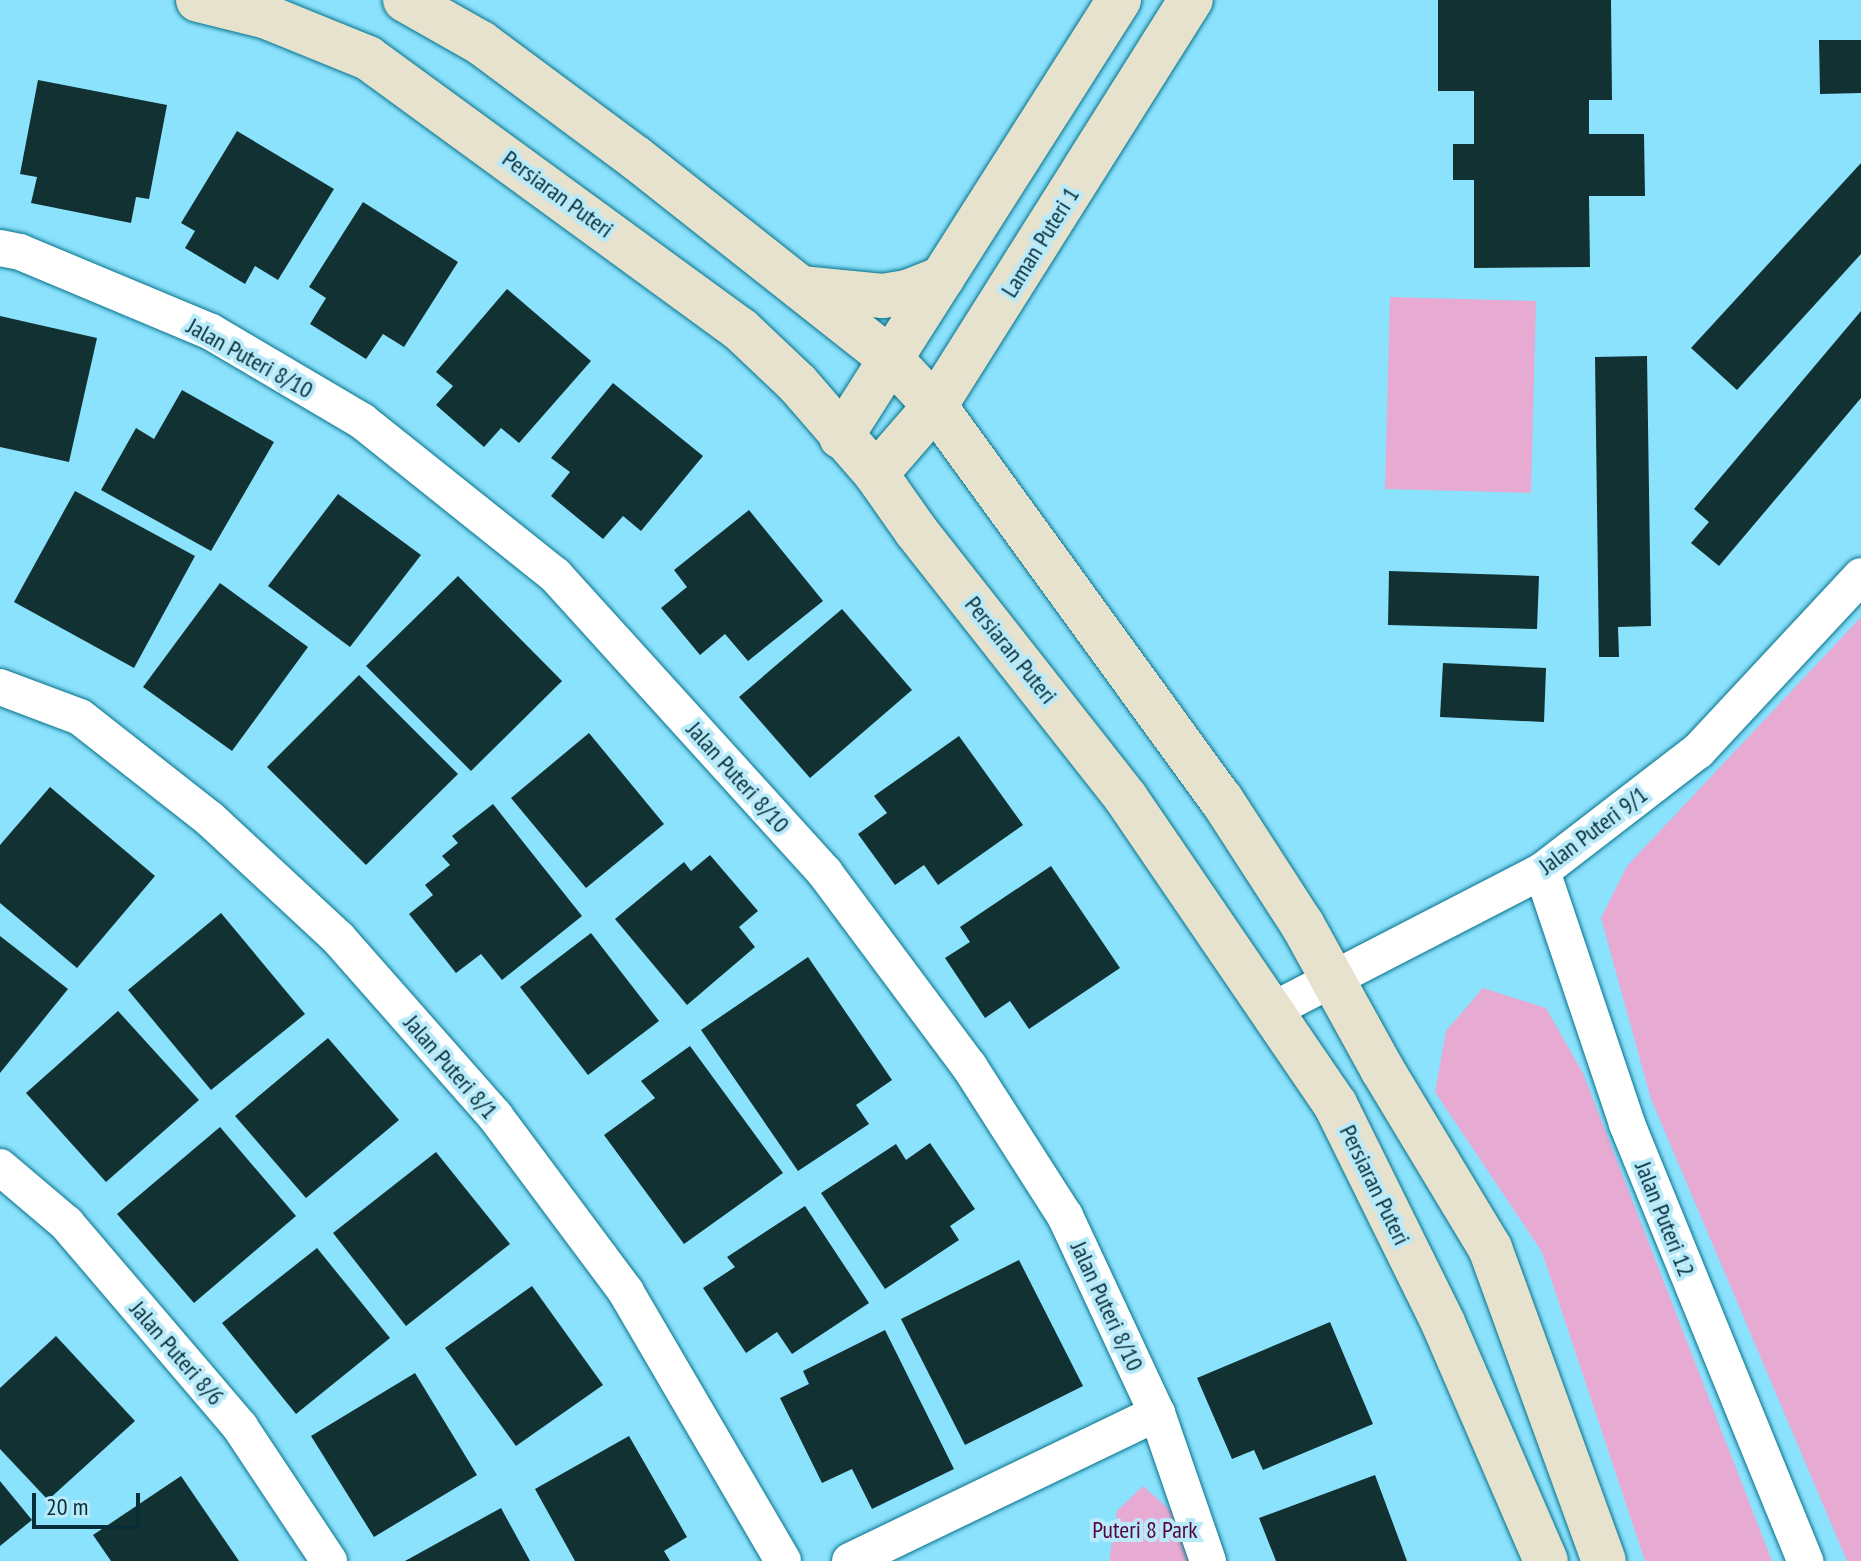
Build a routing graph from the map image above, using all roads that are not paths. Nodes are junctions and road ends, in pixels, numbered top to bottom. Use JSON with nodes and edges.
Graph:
{"nodes":[{"id":1,"x":198,"y":0,"type":"edge"},
{"id":2,"x":405,"y":0,"type":"edge"},
{"id":3,"x":1119,"y":0,"type":"edge"},
{"id":4,"x":1191,"y":0,"type":"edge"},
{"id":5,"x":0,"y":248,"type":"edge"},
{"id":6,"x":943,"y":278,"type":"junction"},
{"id":7,"x":801,"y":288,"type":"junction"},
{"id":8,"x":892,"y":360,"type":"junction"},
{"id":9,"x":935,"y":406,"type":"junction"},
{"id":10,"x":841,"y":437,"type":"junction"},
{"id":11,"x":876,"y":474,"type":"junction"},
{"id":12,"x":1861,"y":576,"type":"edge"},
{"id":13,"x":0,"y":687,"type":"edge"},
{"id":14,"x":1542,"y":871,"type":"junction"},
{"id":15,"x":1332,"y":980,"type":"junction"},
{"id":16,"x":1271,"y":1011,"type":"junction"},
{"id":17,"x":0,"y":1167,"type":"edge"},
{"id":18,"x":1157,"y":1413,"type":"junction"},
{"id":19,"x":329,"y":1561,"type":"edge"},
{"id":20,"x":783,"y":1561,"type":"edge"},
{"id":21,"x":850,"y":1561,"type":"edge"},
{"id":22,"x":1208,"y":1561,"type":"edge"},
{"id":23,"x":1546,"y":1561,"type":"edge"},
{"id":24,"x":1604,"y":1561,"type":"edge"},
{"id":25,"x":1805,"y":1561,"type":"edge"}],
"edges":[{"from":1,"to":10,"type":"main road","name":"Persiaran Puteri"},
{"from":2,"to":7,"type":"main road"},
{"from":3,"to":6,"type":"main road"},
{"from":4,"to":9,"type":"main road","name":"Laman Puteri 1"},
{"from":5,"to":18,"type":"street","name":"Jalan Puteri 8/10"},
{"from":6,"to":7,"type":"main road"},
{"from":6,"to":8,"type":"main road"},
{"from":7,"to":8,"type":"main road"},
{"from":8,"to":9,"type":"main road"},
{"from":8,"to":10,"type":"main road"},
{"from":9,"to":11,"type":"main road","name":"Laman Puteri 1"},
{"from":9,"to":15,"type":"main road"},
{"from":10,"to":11,"type":"main road","name":"Persiaran Puteri"},
{"from":11,"to":16,"type":"main road","name":"Persiaran Puteri"},
{"from":12,"to":14,"type":"street","name":"Jalan Puteri 9/1"},
{"from":13,"to":20,"type":"street","name":"Jalan Puteri 8/1"},
{"from":14,"to":15,"type":"street","name":"Jalan Puteri 9/1"},
{"from":14,"to":25,"type":"street","name":"Jalan Puteri 12"},
{"from":15,"to":16,"type":"street","name":"Jalan Puteri 9/1"},
{"from":15,"to":24,"type":"main road"},
{"from":16,"to":23,"type":"main road","name":"Persiaran Puteri"},
{"from":17,"to":19,"type":"street","name":"Jalan Puteri 8/6"},
{"from":18,"to":21,"type":"street"},
{"from":18,"to":22,"type":"street","name":"Jalan Puteri 8/10"}]}
